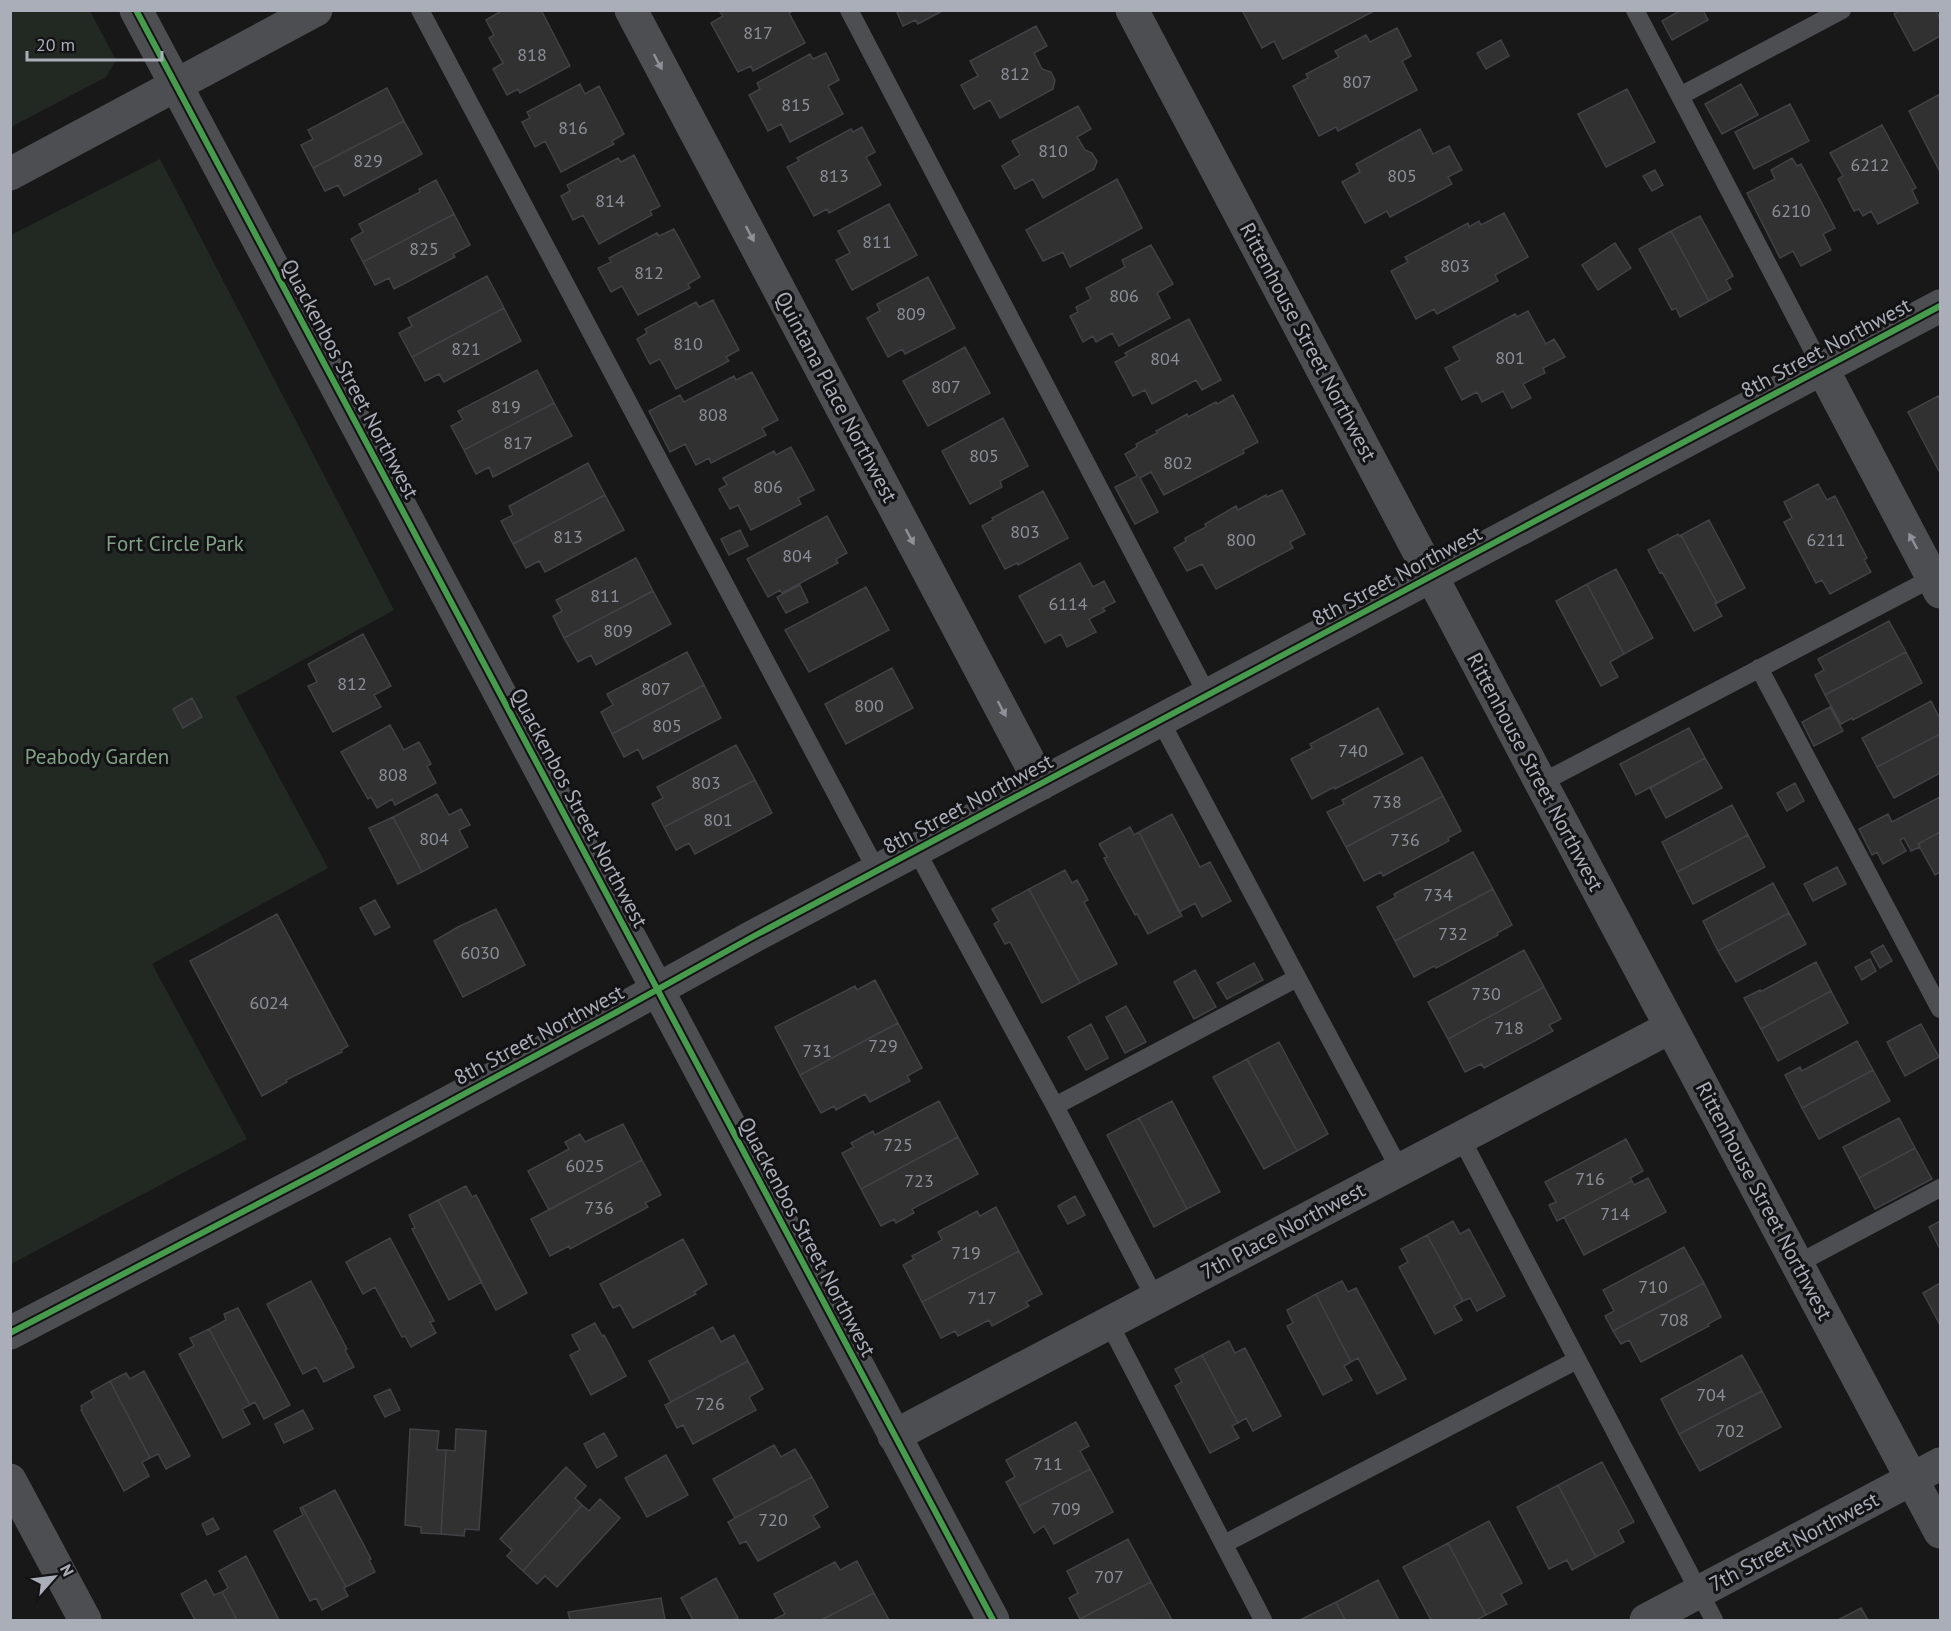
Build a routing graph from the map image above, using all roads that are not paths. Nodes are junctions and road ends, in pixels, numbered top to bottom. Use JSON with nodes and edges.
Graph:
{"nodes":[{"id":1,"x":135,"y":10,"type":"edge"},
{"id":2,"x":316,"y":10,"type":"edge"},
{"id":3,"x":420,"y":10,"type":"edge"},
{"id":4,"x":631,"y":10,"type":"edge"},
{"id":5,"x":849,"y":10,"type":"edge"},
{"id":6,"x":1132,"y":10,"type":"edge"},
{"id":7,"x":1635,"y":10,"type":"edge"},
{"id":8,"x":1842,"y":10,"type":"edge"},
{"id":9,"x":175,"y":86,"type":"junction"},
{"id":10,"x":1680,"y":96,"type":"junction"},
{"id":11,"x":10,"y":174,"type":"edge"},
{"id":12,"x":1941,"y":306,"type":"edge"},
{"id":13,"x":1822,"y":368,"type":"junction"},
{"id":14,"x":1432,"y":577,"type":"junction"},
{"id":15,"x":1938,"y":581,"type":"edge"},
{"id":16,"x":1759,"y":668,"type":"junction"},
{"id":17,"x":1208,"y":696,"type":"junction"},
{"id":18,"x":1160,"y":720,"type":"junction"},
{"id":19,"x":1541,"y":783,"type":"junction"},
{"id":20,"x":1041,"y":784,"type":"junction"},
{"id":21,"x":916,"y":850,"type":"junction"},
{"id":22,"x":877,"y":871,"type":"junction"},
{"id":23,"x":1297,"y":978,"type":"junction"},
{"id":24,"x":657,"y":990,"type":"junction"},
{"id":25,"x":1941,"y":1009,"type":"edge"},
{"id":26,"x":1671,"y":1027,"type":"junction"},
{"id":27,"x":1055,"y":1106,"type":"junction"},
{"id":28,"x":1461,"y":1138,"type":"junction"},
{"id":29,"x":1400,"y":1170,"type":"junction"},
{"id":30,"x":1941,"y":1188,"type":"edge"},
{"id":31,"x":1797,"y":1264,"type":"junction"},
{"id":32,"x":1155,"y":1298,"type":"junction"},
{"id":33,"x":1109,"y":1323,"type":"junction"},
{"id":34,"x":10,"y":1333,"type":"edge"},
{"id":35,"x":1577,"y":1360,"type":"junction"},
{"id":36,"x":894,"y":1436,"type":"junction"},
{"id":37,"x":1941,"y":1464,"type":"edge"},
{"id":38,"x":10,"y":1480,"type":"edge"},
{"id":39,"x":1912,"y":1480,"type":"junction"},
{"id":40,"x":1941,"y":1532,"type":"edge"},
{"id":41,"x":1224,"y":1544,"type":"junction"},
{"id":42,"x":1699,"y":1592,"type":"junction"},
{"id":43,"x":85,"y":1620,"type":"edge"},
{"id":44,"x":993,"y":1620,"type":"edge"},
{"id":45,"x":1263,"y":1620,"type":"edge"},
{"id":46,"x":1647,"y":1620,"type":"edge"},
{"id":47,"x":1714,"y":1620,"type":"edge"}],
"edges":[{"from":1,"to":9,"type":"street","name":"Quackenbos Street Northwest"},
{"from":2,"to":9,"type":"street"},
{"from":3,"to":22,"type":"lane"},
{"from":4,"to":20,"type":"street","name":"Quintana Place Northwest","one_way":true},
{"from":5,"to":17,"type":"lane"},
{"from":6,"to":14,"type":"street","name":"Rittenhouse Street Northwest"},
{"from":7,"to":10,"type":"lane"},
{"from":8,"to":10,"type":"lane"},
{"from":9,"to":11,"type":"street"},
{"from":9,"to":24,"type":"street","name":"Quackenbos Street Northwest"},
{"from":10,"to":13,"type":"lane"},
{"from":12,"to":13,"type":"street","name":"8th Street Northwest"},
{"from":13,"to":14,"type":"street","name":"8th Street Northwest"},
{"from":15,"to":13,"type":"street","one_way":true},
{"from":14,"to":17,"type":"street","name":"8th Street Northwest"},
{"from":14,"to":19,"type":"street","name":"Rittenhouse Street Northwest"},
{"from":15,"to":16,"type":"lane"},
{"from":16,"to":19,"type":"lane"},
{"from":16,"to":25,"type":"lane"},
{"from":17,"to":18,"type":"street","name":"8th Street Northwest"},
{"from":18,"to":20,"type":"street","name":"8th Street Northwest"},
{"from":18,"to":23,"type":"lane"},
{"from":19,"to":26,"type":"street","name":"Rittenhouse Street Northwest"},
{"from":20,"to":21,"type":"street","name":"8th Street Northwest"},
{"from":21,"to":22,"type":"street","name":"8th Street Northwest"},
{"from":21,"to":27,"type":"lane"},
{"from":22,"to":24,"type":"street","name":"8th Street Northwest"},
{"from":23,"to":27,"type":"lane"},
{"from":23,"to":29,"type":"lane"},
{"from":24,"to":34,"type":"street","name":"8th Street Northwest"},
{"from":24,"to":36,"type":"street","name":"Quackenbos Street Northwest"},
{"from":26,"to":28,"type":"street","name":"7th Place Northwest"},
{"from":26,"to":31,"type":"street","name":"Rittenhouse Street Northwest"},
{"from":27,"to":32,"type":"lane"},
{"from":28,"to":29,"type":"street","name":"7th Place Northwest"},
{"from":28,"to":35,"type":"lane"},
{"from":29,"to":32,"type":"street","name":"7th Place Northwest"},
{"from":30,"to":31,"type":"lane"},
{"from":31,"to":39,"type":"street","name":"Rittenhouse Street Northwest"},
{"from":32,"to":33,"type":"street","name":"7th Place Northwest"},
{"from":33,"to":36,"type":"street","name":"7th Place Northwest"},
{"from":33,"to":41,"type":"lane"},
{"from":35,"to":41,"type":"lane"},
{"from":35,"to":42,"type":"lane"},
{"from":36,"to":44,"type":"street","name":"Quackenbos Street Northwest"},
{"from":37,"to":39,"type":"street","name":"7th Street Northwest"},
{"from":38,"to":43,"type":"street"},
{"from":39,"to":40,"type":"street","name":"Rittenhouse Street Northwest"},
{"from":39,"to":42,"type":"street","name":"7th Street Northwest"},
{"from":41,"to":45,"type":"lane"},
{"from":42,"to":46,"type":"street","name":"7th Street Northwest"},
{"from":42,"to":47,"type":"lane"}]}
